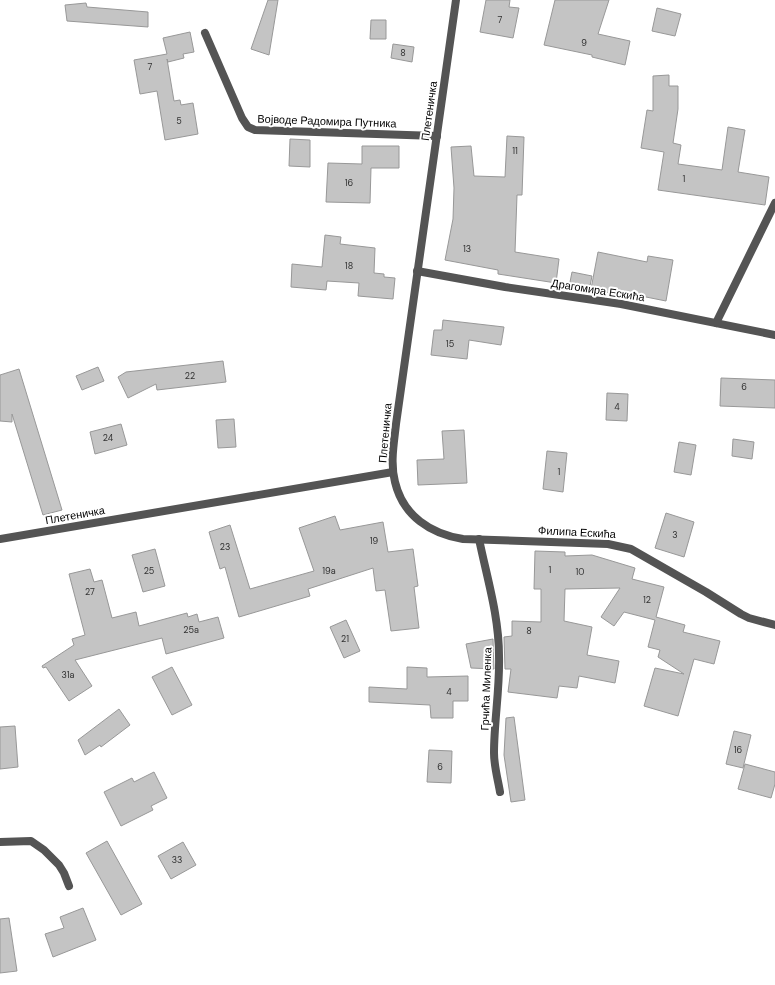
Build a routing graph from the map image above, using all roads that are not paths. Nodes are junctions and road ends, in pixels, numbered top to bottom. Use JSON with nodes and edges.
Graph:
{"nodes":[{"id":1,"x":456,"y":0,"type":"edge"},
{"id":2,"x":206,"y":33,"type":"dead end"},
{"id":3,"x":437,"y":136,"type":"junction"},
{"id":4,"x":775,"y":203,"type":"edge"},
{"id":5,"x":417,"y":271,"type":"junction"},
{"id":6,"x":716,"y":323,"type":"junction"},
{"id":7,"x":775,"y":335,"type":"edge"},
{"id":8,"x":393,"y":472,"type":"junction"},
{"id":9,"x":0,"y":539,"type":"edge"},
{"id":10,"x":479,"y":539,"type":"junction"},
{"id":11,"x":775,"y":625,"type":"edge"},
{"id":12,"x":500,"y":792,"type":"dead end"},
{"id":13,"x":0,"y":842,"type":"edge"},
{"id":14,"x":69,"y":886,"type":"dead end"}],
"edges":[{"from":1,"to":3,"type":"street","name":"Плетеничка"},
{"from":2,"to":3,"type":"street","name":"Војводе Радомира Путника"},
{"from":3,"to":5,"type":"street","name":"Плетеничка"},
{"from":4,"to":6,"type":"street"},
{"from":5,"to":6,"type":"street","name":"Драгомира Ескића"},
{"from":5,"to":8,"type":"street","name":"Плетеничка"},
{"from":6,"to":7,"type":"street","name":"Драгомира Ескића"},
{"from":8,"to":9,"type":"street","name":"Плетеничка"},
{"from":8,"to":10,"type":"street","name":"Филипа Ескића"},
{"from":10,"to":11,"type":"street","name":"Филипа Ескића"},
{"from":10,"to":12,"type":"street","name":"Грчића Миленка"},
{"from":13,"to":14,"type":"street"}]}
